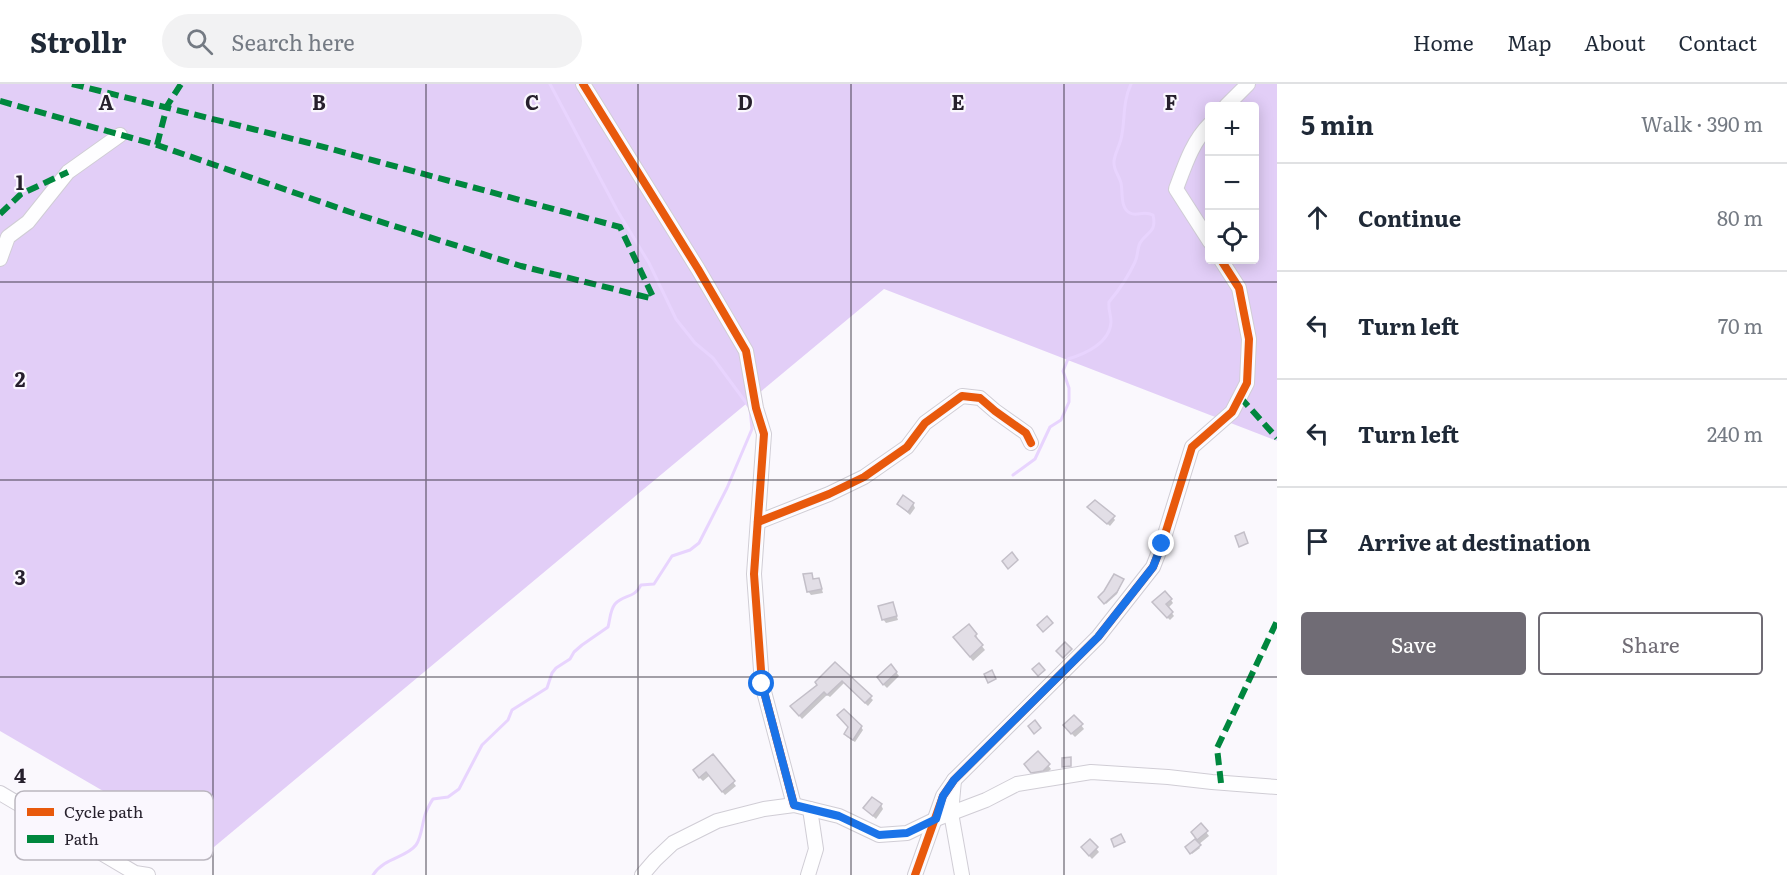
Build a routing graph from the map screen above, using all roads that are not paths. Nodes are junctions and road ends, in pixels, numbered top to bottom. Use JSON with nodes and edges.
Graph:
{"nodes":[{"id":1,"x":583,"y":84,"type":"edge"},
{"id":2,"x":1248,"y":84,"type":"edge"},
{"id":3,"x":1230,"y":102,"type":"edge"},
{"id":4,"x":1205,"y":129,"type":"edge"},
{"id":5,"x":120,"y":135,"type":"dead end"},
{"id":6,"x":1205,"y":236,"type":"edge"},
{"id":7,"x":0,"y":259,"type":"edge"},
{"id":8,"x":1224,"y":264,"type":"edge"},
{"id":9,"x":1031,"y":443,"type":"dead end"},
{"id":10,"x":758,"y":522,"type":"junction"},
{"id":11,"x":954,"y":780,"type":"junction"},
{"id":12,"x":1277,"y":787,"type":"edge"},
{"id":13,"x":0,"y":793,"type":"edge"},
{"id":14,"x":15,"y":802,"type":"edge"},
{"id":15,"x":794,"y":805,"type":"junction"},
{"id":16,"x":810,"y":809,"type":"junction"},
{"id":17,"x":951,"y":813,"type":"junction"},
{"id":18,"x":936,"y":819,"type":"junction"},
{"id":19,"x":113,"y":860,"type":"edge"},
{"id":20,"x":148,"y":875,"type":"edge"},
{"id":21,"x":642,"y":875,"type":"edge"},
{"id":22,"x":808,"y":875,"type":"edge"},
{"id":23,"x":915,"y":875,"type":"edge"},
{"id":24,"x":962,"y":875,"type":"edge"}],
"edges":[{"from":1,"to":10,"type":"street"},
{"from":2,"to":3,"type":"street"},
{"from":4,"to":6,"type":"street"},
{"from":5,"to":7,"type":"street"},
{"from":8,"to":11,"type":"street"},
{"from":9,"to":10,"type":"street"},
{"from":10,"to":15,"type":"street"},
{"from":11,"to":17,"type":"street"},
{"from":11,"to":18,"type":"street"},
{"from":12,"to":17,"type":"street"},
{"from":13,"to":14,"type":"street"},
{"from":15,"to":16,"type":"street"},
{"from":15,"to":21,"type":"street"},
{"from":16,"to":18,"type":"street"},
{"from":16,"to":22,"type":"street"},
{"from":17,"to":18,"type":"street"},
{"from":17,"to":24,"type":"street"},
{"from":18,"to":23,"type":"street"},
{"from":19,"to":20,"type":"street"}]}
